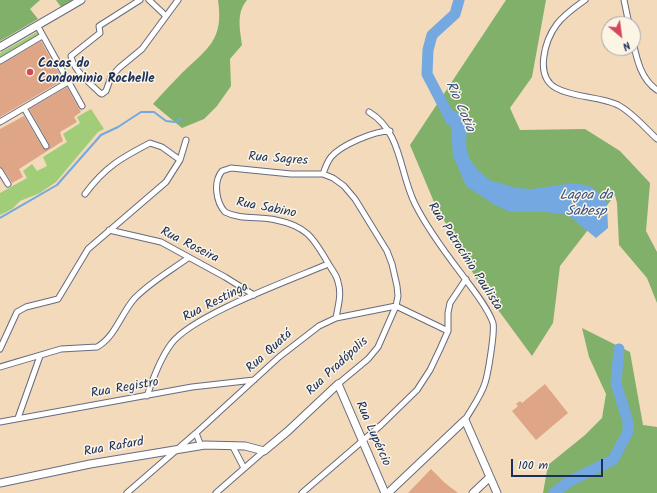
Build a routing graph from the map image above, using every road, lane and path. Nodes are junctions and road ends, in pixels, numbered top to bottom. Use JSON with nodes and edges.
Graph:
{"nodes":[{"id":1,"x":81,"y":0,"type":"edge"},
{"id":2,"x":140,"y":0,"type":"edge"},
{"id":3,"x":149,"y":0,"type":"edge"},
{"id":4,"x":178,"y":0,"type":"edge"},
{"id":5,"x":585,"y":0,"type":"edge"},
{"id":6,"x":624,"y":0,"type":"edge"},
{"id":7,"x":166,"y":16,"type":"junction"},
{"id":8,"x":627,"y":16,"type":"edge"},
{"id":9,"x":37,"y":25,"type":"junction"},
{"id":10,"x":42,"y":36,"type":"junction"},
{"id":11,"x":0,"y":47,"type":"edge"},
{"id":12,"x":636,"y":56,"type":"edge"},
{"id":13,"x":0,"y":61,"type":"edge"},
{"id":14,"x":68,"y":82,"type":"junction"},
{"id":15,"x":657,"y":90,"type":"edge"},
{"id":16,"x":82,"y":106,"type":"dead end"},
{"id":17,"x":24,"y":108,"type":"junction"},
{"id":18,"x":369,"y":112,"type":"dead end"},
{"id":19,"x":0,"y":122,"type":"edge"},
{"id":20,"x":390,"y":131,"type":"junction"},
{"id":21,"x":186,"y":140,"type":"dead end"},
{"id":22,"x":657,"y":140,"type":"edge"},
{"id":23,"x":46,"y":146,"type":"dead end"},
{"id":24,"x":180,"y":160,"type":"junction"},
{"id":25,"x":231,"y":168,"type":"joint"},
{"id":26,"x":0,"y":171,"type":"edge"},
{"id":27,"x":323,"y":174,"type":"junction"},
{"id":28,"x":8,"y":184,"type":"dead end"},
{"id":29,"x":85,"y":194,"type":"dead end"},
{"id":30,"x":109,"y":230,"type":"junction"},
{"id":31,"x":188,"y":258,"type":"junction"},
{"id":32,"x":328,"y":264,"type":"junction"},
{"id":33,"x":466,"y":279,"type":"junction"},
{"id":34,"x":254,"y":295,"type":"junction"},
{"id":35,"x":396,"y":306,"type":"junction"},
{"id":36,"x":336,"y":318,"type":"junction"},
{"id":37,"x":448,"y":331,"type":"junction"},
{"id":38,"x":0,"y":349,"type":"edge"},
{"id":39,"x":40,"y":356,"type":"junction"},
{"id":40,"x":0,"y":367,"type":"edge"},
{"id":41,"x":255,"y":380,"type":"junction"},
{"id":42,"x":338,"y":384,"type":"junction"},
{"id":43,"x":147,"y":396,"type":"junction"},
{"id":44,"x":18,"y":418,"type":"junction"},
{"id":45,"x":465,"y":420,"type":"junction"},
{"id":46,"x":0,"y":422,"type":"edge"},
{"id":47,"x":196,"y":433,"type":"junction"},
{"id":48,"x":362,"y":440,"type":"junction"},
{"id":49,"x":232,"y":445,"type":"junction"},
{"id":50,"x":201,"y":446,"type":"junction"},
{"id":51,"x":178,"y":449,"type":"junction"},
{"id":52,"x":264,"y":451,"type":"junction"},
{"id":53,"x":244,"y":468,"type":"junction"},
{"id":54,"x":490,"y":477,"type":"junction"},
{"id":55,"x":0,"y":483,"type":"edge"},
{"id":56,"x":127,"y":493,"type":"edge"},
{"id":57,"x":216,"y":493,"type":"edge"},
{"id":58,"x":302,"y":493,"type":"edge"},
{"id":59,"x":387,"y":493,"type":"edge"},
{"id":60,"x":473,"y":493,"type":"edge"},
{"id":61,"x":497,"y":493,"type":"edge"}],
"edges":[{"from":1,"to":9,"type":"street"},
{"from":2,"to":7,"type":"street"},
{"from":3,"to":7,"type":"street"},
{"from":4,"to":7,"type":"street"},
{"from":5,"to":22,"type":"street"},
{"from":6,"to":8,"type":"street"},
{"from":9,"to":10,"type":"street"},
{"from":9,"to":11,"type":"street"},
{"from":10,"to":13,"type":"street"},
{"from":10,"to":14,"type":"street"},
{"from":12,"to":15,"type":"street"},
{"from":14,"to":16,"type":"street"},
{"from":14,"to":17,"type":"street"},
{"from":17,"to":19,"type":"street"},
{"from":17,"to":23,"type":"street"},
{"from":18,"to":20,"type":"street"},
{"from":20,"to":27,"type":"street"},
{"from":20,"to":33,"type":"street","name":"Rua Patrocínio Paulista"},
{"from":21,"to":24,"type":"street"},
{"from":24,"to":29,"type":"street"},
{"from":24,"to":30,"type":"street"},
{"from":25,"to":27,"type":"street","name":"Rua Sagres"},
{"from":25,"to":32,"type":"street","name":"Rua Sabino"},
{"from":26,"to":28,"type":"street"},
{"from":27,"to":35,"type":"street","name":"Rua Pradópolis"},
{"from":30,"to":31,"type":"street","name":"Rua Roseira"},
{"from":30,"to":38,"type":"street"},
{"from":31,"to":34,"type":"street","name":"Rua Roseira"},
{"from":31,"to":39,"type":"street"},
{"from":32,"to":34,"type":"street","name":"Rua Restinga"},
{"from":32,"to":36,"type":"street","name":"Rua Sabino"},
{"from":33,"to":37,"type":"street"},
{"from":33,"to":45,"type":"street","name":"Rua Patrocínio Paulista"},
{"from":34,"to":43,"type":"street","name":"Rua Restinga"},
{"from":35,"to":36,"type":"street","name":"Rua Quatá"},
{"from":35,"to":37,"type":"street"},
{"from":35,"to":42,"type":"street","name":"Rua Pradópolis"},
{"from":36,"to":41,"type":"street","name":"Rua Quatá"},
{"from":37,"to":48,"type":"street"},
{"from":39,"to":40,"type":"street"},
{"from":39,"to":44,"type":"street"},
{"from":41,"to":43,"type":"street","name":"Rua Registro"},
{"from":41,"to":47,"type":"street","name":"Rua Quatá"},
{"from":42,"to":48,"type":"street","name":"Rua Lupércio"},
{"from":42,"to":52,"type":"street","name":"Rua Pradópolis"},
{"from":43,"to":44,"type":"street","name":"Rua Registro"},
{"from":44,"to":46,"type":"street","name":"Rua Registro"},
{"from":45,"to":54,"type":"street"},
{"from":45,"to":59,"type":"street","name":"Rua Patrocínio Paulista"},
{"from":47,"to":50,"type":"street"},
{"from":47,"to":51,"type":"street","name":"Rua Quatá"},
{"from":48,"to":58,"type":"street"},
{"from":48,"to":59,"type":"street","name":"Rua Lupércio"},
{"from":49,"to":50,"type":"street","name":"Rua Rafard"},
{"from":49,"to":52,"type":"street","name":"Rua Rafard"},
{"from":49,"to":53,"type":"street"},
{"from":50,"to":51,"type":"street","name":"Rua Rafard"},
{"from":51,"to":55,"type":"street","name":"Rua Rafard"},
{"from":51,"to":56,"type":"street","name":"Rua Quatá"},
{"from":52,"to":53,"type":"street","name":"Rua Pradópolis"},
{"from":53,"to":57,"type":"street","name":"Rua Pradópolis"},
{"from":54,"to":60,"type":"street"},
{"from":54,"to":61,"type":"street"}]}
